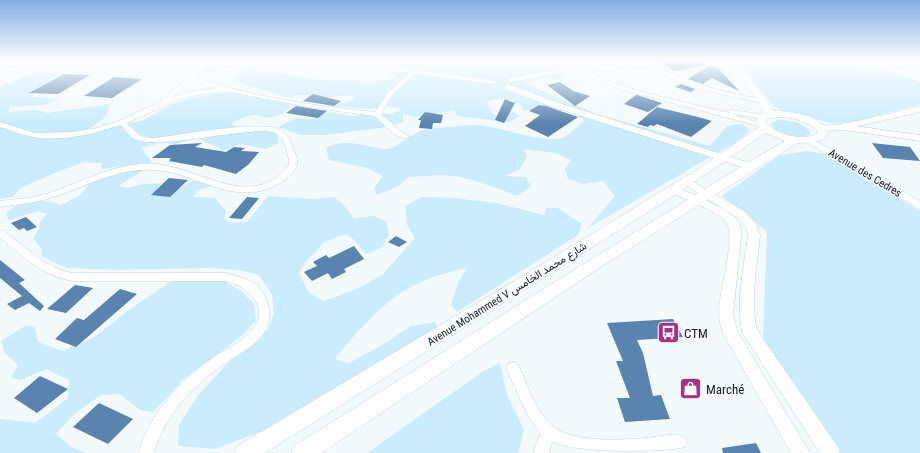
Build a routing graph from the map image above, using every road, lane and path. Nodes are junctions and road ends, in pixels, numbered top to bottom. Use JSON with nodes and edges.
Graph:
{"nodes":[{"id":1,"x":185,"y":82,"type":"edge"},
{"id":2,"x":203,"y":82,"type":"edge"},
{"id":3,"x":402,"y":82,"type":"edge"},
{"id":4,"x":493,"y":82,"type":"edge"},
{"id":5,"x":517,"y":82,"type":"edge"},
{"id":6,"x":609,"y":82,"type":"edge"},
{"id":7,"x":686,"y":82,"type":"edge"},
{"id":8,"x":749,"y":82,"type":"edge"},
{"id":9,"x":509,"y":84,"type":"junction"},
{"id":10,"x":229,"y":90,"type":"junction"},
{"id":11,"x":762,"y":101,"type":"junction"},
{"id":12,"x":160,"y":104,"type":"junction"},
{"id":13,"x":920,"y":109,"type":"edge"},
{"id":14,"x":377,"y":114,"type":"junction"},
{"id":15,"x":765,"y":121,"type":"junction"},
{"id":16,"x":122,"y":122,"type":"junction"},
{"id":17,"x":0,"y":124,"type":"edge"},
{"id":18,"x":840,"y":127,"type":"junction"},
{"id":19,"x":821,"y":128,"type":"junction"},
{"id":20,"x":406,"y":137,"type":"dead end"},
{"id":21,"x":920,"y":138,"type":"edge"},
{"id":22,"x":803,"y":140,"type":"junction"},
{"id":23,"x":725,"y":157,"type":"junction"},
{"id":24,"x":749,"y":166,"type":"junction"},
{"id":25,"x":688,"y":182,"type":"junction"},
{"id":26,"x":673,"y":190,"type":"junction"},
{"id":27,"x":703,"y":197,"type":"junction"},
{"id":28,"x":0,"y":204,"type":"edge"},
{"id":29,"x":920,"y":206,"type":"edge"},
{"id":30,"x":0,"y":233,"type":"edge"},
{"id":31,"x":513,"y":368,"type":"dead end"},
{"id":32,"x":548,"y":432,"type":"junction"},
{"id":33,"x":680,"y":442,"type":"dead end"},
{"id":34,"x":572,"y":450,"type":"edge"},
{"id":35,"x":146,"y":453,"type":"edge"},
{"id":36,"x":245,"y":453,"type":"edge"},
{"id":37,"x":302,"y":453,"type":"edge"},
{"id":38,"x":541,"y":453,"type":"edge"},
{"id":39,"x":801,"y":453,"type":"edge"},
{"id":40,"x":831,"y":453,"type":"edge"}],
"edges":[{"from":1,"to":12,"type":"street"},
{"from":2,"to":10,"type":"street"},
{"from":3,"to":14,"type":"street"},
{"from":4,"to":9,"type":"street"},
{"from":5,"to":9,"type":"street"},
{"from":6,"to":15,"type":"street"},
{"from":7,"to":11,"type":"street"},
{"from":8,"to":11,"type":"main road"},
{"from":9,"to":23,"type":"street"},
{"from":10,"to":12,"type":"street"},
{"from":10,"to":14,"type":"street"},
{"from":11,"to":15,"type":"main road"},
{"from":12,"to":16,"type":"street"},
{"from":13,"to":18,"type":"main road"},
{"from":14,"to":20,"type":"street"},
{"from":15,"to":19,"type":"main road"},
{"from":15,"to":22,"type":"main road"},
{"from":15,"to":23,"type":"main road","name":"Avenue Mohammed V شارع محمد الخامس"},
{"from":16,"to":17,"type":"street"},
{"from":16,"to":28,"type":"street"},
{"from":18,"to":19,"type":"main road"},
{"from":18,"to":21,"type":"street"},
{"from":19,"to":22,"type":"main road","name":"Avenue Mohammed V شارع محمد الخامس"},
{"from":22,"to":24,"type":"main road","name":"Avenue Mohammed V شارع محمد الخامس"},
{"from":22,"to":29,"type":"street","name":"Avenue des Cedres"},
{"from":23,"to":24,"type":"street"},
{"from":23,"to":25,"type":"main road","name":"Avenue Mohammed V شارع محمد الخامس"},
{"from":24,"to":27,"type":"main road","name":"Avenue Mohammed V شارع محمد الخامس"},
{"from":25,"to":26,"type":"main road","name":"Avenue Mohammed V شارع محمد الخامس"},
{"from":25,"to":27,"type":"street"},
{"from":26,"to":27,"type":"street"},
{"from":26,"to":36,"type":"main road","name":"Avenue Mohammed V شارع محمد الخامس"},
{"from":27,"to":37,"type":"main road","name":"Avenue Mohammed V شارع محمد الخامس"},
{"from":27,"to":39,"type":"street"},
{"from":27,"to":40,"type":"street"},
{"from":30,"to":35,"type":"street"},
{"from":31,"to":32,"type":"street"},
{"from":32,"to":34,"type":"street"},
{"from":32,"to":38,"type":"street"},
{"from":33,"to":34,"type":"street"}]}
